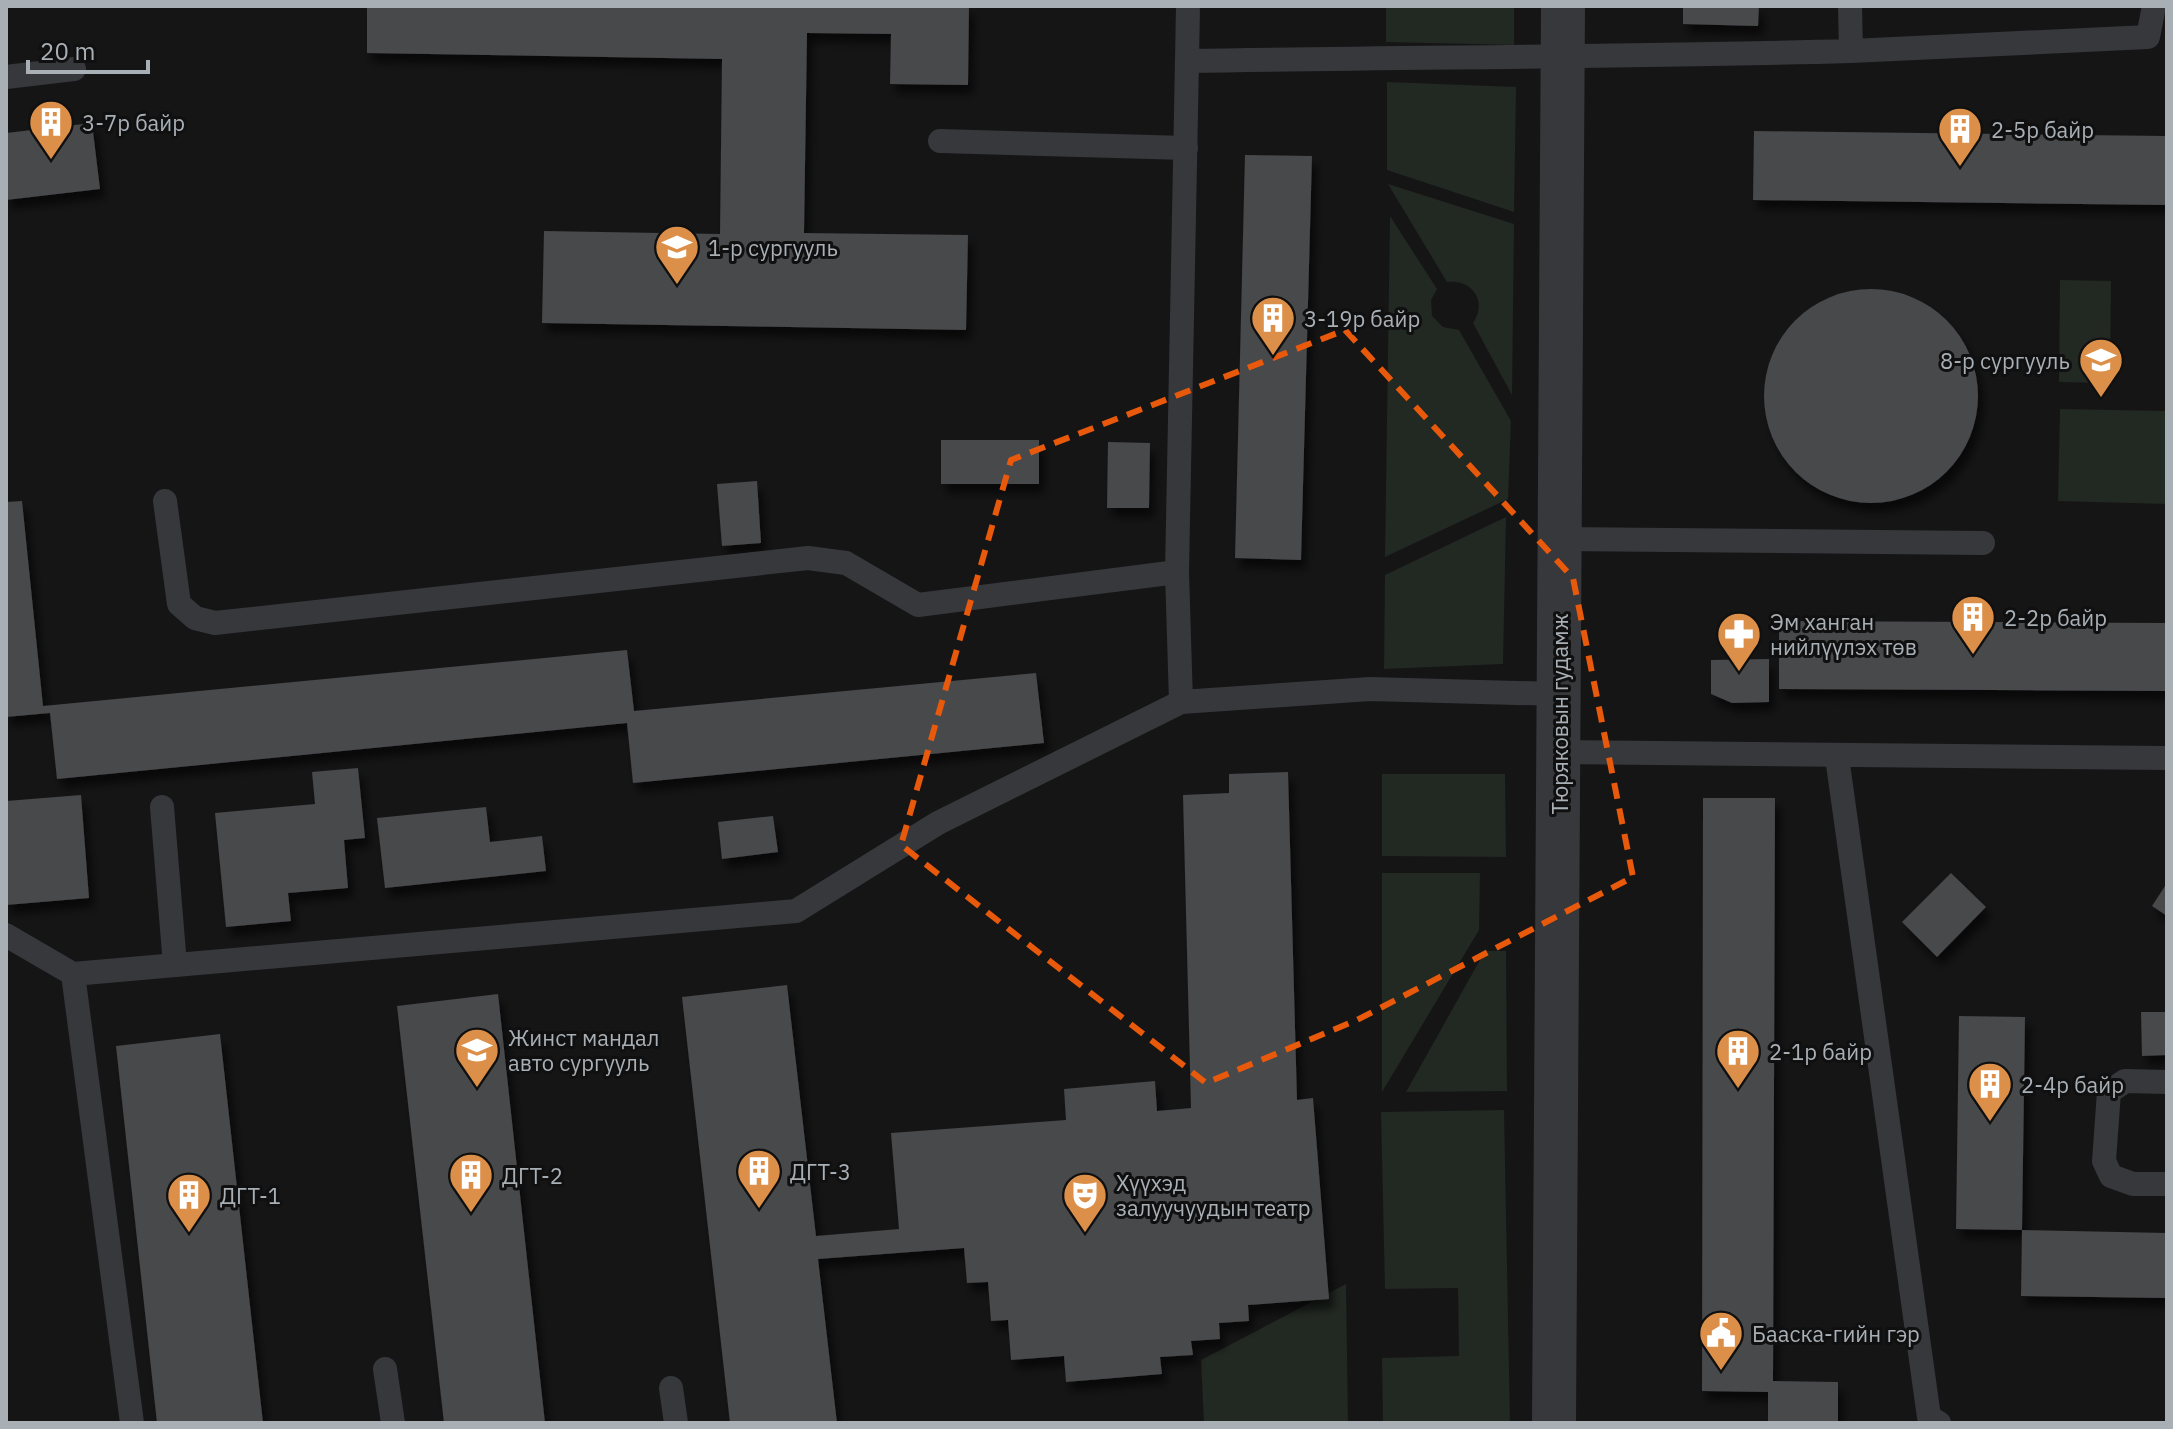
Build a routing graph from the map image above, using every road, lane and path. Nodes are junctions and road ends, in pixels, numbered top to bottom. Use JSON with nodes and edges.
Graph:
{"nodes":[{"id":1,"x":1188,"y":6,"type":"edge"},
{"id":2,"x":1563,"y":6,"type":"edge"},
{"id":3,"x":1850,"y":6,"type":"edge"},
{"id":4,"x":2154,"y":6,"type":"edge"},
{"id":5,"x":1851,"y":51,"type":"junction"},
{"id":6,"x":1563,"y":59,"type":"junction"},
{"id":7,"x":1187,"y":61,"type":"junction"},
{"id":8,"x":74,"y":69,"type":"dead end"},
{"id":9,"x":6,"y":77,"type":"edge"},
{"id":10,"x":940,"y":141,"type":"dead end"},
{"id":11,"x":1186,"y":148,"type":"junction"},
{"id":12,"x":165,"y":501,"type":"dead end"},
{"id":13,"x":1560,"y":539,"type":"junction"},
{"id":14,"x":1983,"y":543,"type":"dead end"},
{"id":15,"x":1177,"y":572,"type":"junction"},
{"id":16,"x":1558,"y":694,"type":"junction"},
{"id":17,"x":1181,"y":702,"type":"junction"},
{"id":18,"x":1558,"y":752,"type":"junction"},
{"id":19,"x":1837,"y":757,"type":"junction"},
{"id":20,"x":2167,"y":758,"type":"edge"},
{"id":21,"x":162,"y":807,"type":"dead end"},
{"id":22,"x":6,"y":935,"type":"edge"},
{"id":23,"x":175,"y":965,"type":"junction"},
{"id":24,"x":73,"y":974,"type":"junction"},
{"id":25,"x":2167,"y":1082,"type":"edge"},
{"id":26,"x":2167,"y":1184,"type":"edge"},
{"id":27,"x":385,"y":1369,"type":"dead end"},
{"id":28,"x":671,"y":1388,"type":"dead end"},
{"id":29,"x":132,"y":1423,"type":"edge"},
{"id":30,"x":393,"y":1423,"type":"edge"},
{"id":31,"x":676,"y":1423,"type":"edge"},
{"id":32,"x":1554,"y":1423,"type":"edge"},
{"id":33,"x":1939,"y":1423,"type":"edge"}],
"edges":[{"from":1,"to":7,"type":"lane"},
{"from":2,"to":6,"type":"street","name":"Тюряковын гудамж"},
{"from":3,"to":5,"type":"lane"},
{"from":4,"to":5,"type":"lane"},
{"from":5,"to":6,"type":"lane"},
{"from":6,"to":7,"type":"lane"},
{"from":6,"to":13,"type":"street","name":"Тюряковын гудамж"},
{"from":7,"to":11,"type":"lane"},
{"from":8,"to":9,"type":"lane"},
{"from":10,"to":11,"type":"lane"},
{"from":11,"to":15,"type":"lane"},
{"from":12,"to":15,"type":"lane"},
{"from":13,"to":14,"type":"lane"},
{"from":13,"to":16,"type":"street","name":"Тюряковын гудамж"},
{"from":15,"to":17,"type":"lane"},
{"from":16,"to":17,"type":"lane"},
{"from":16,"to":18,"type":"street","name":"Тюряковын гудамж"},
{"from":17,"to":23,"type":"lane"},
{"from":18,"to":19,"type":"lane"},
{"from":18,"to":32,"type":"street","name":"Тюряковын гудамж"},
{"from":19,"to":20,"type":"lane"},
{"from":19,"to":33,"type":"lane"},
{"from":21,"to":23,"type":"lane"},
{"from":22,"to":24,"type":"lane"},
{"from":23,"to":24,"type":"lane"},
{"from":24,"to":29,"type":"lane"},
{"from":25,"to":26,"type":"lane"},
{"from":27,"to":30,"type":"lane"},
{"from":28,"to":31,"type":"lane"}]}
